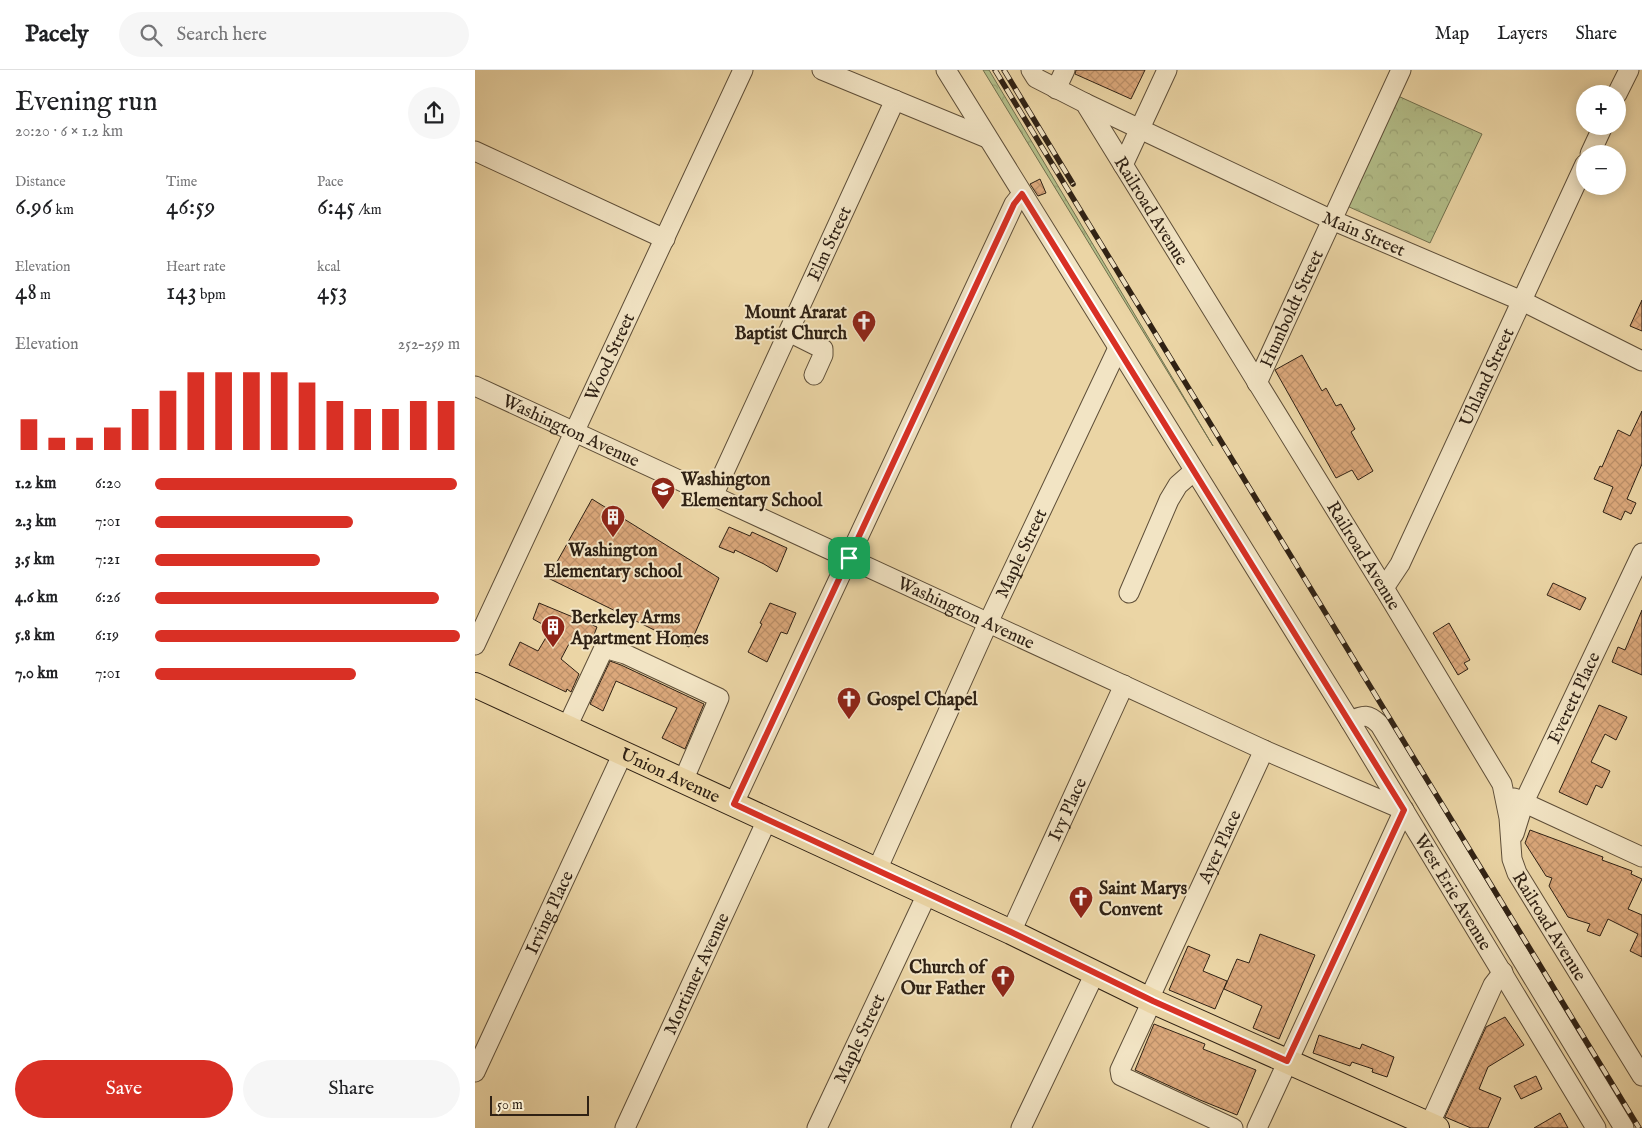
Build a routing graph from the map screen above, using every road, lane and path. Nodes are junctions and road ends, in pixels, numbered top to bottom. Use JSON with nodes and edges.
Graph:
{"nodes":[{"id":1,"x":743,"y":70,"type":"edge"},
{"id":2,"x":822,"y":70,"type":"edge"},
{"id":3,"x":946,"y":70,"type":"edge"},
{"id":4,"x":1031,"y":70,"type":"edge"},
{"id":5,"x":1065,"y":70,"type":"edge"},
{"id":6,"x":1167,"y":70,"type":"edge"},
{"id":7,"x":1401,"y":70,"type":"edge"},
{"id":8,"x":1629,"y":70,"type":"edge"},
{"id":9,"x":1622,"y":85,"type":"edge"},
{"id":10,"x":1056,"y":88,"type":"junction"},
{"id":11,"x":895,"y":100,"type":"junction"},
{"id":12,"x":1085,"y":103,"type":"junction"},
{"id":13,"x":1139,"y":130,"type":"junction"},
{"id":14,"x":987,"y":138,"type":"junction"},
{"id":15,"x":475,"y":151,"type":"edge"},
{"id":16,"x":1123,"y":165,"type":"junction"},
{"id":17,"x":1576,"y":184,"type":"edge"},
{"id":18,"x":1022,"y":194,"type":"junction"},
{"id":19,"x":1332,"y":220,"type":"junction"},
{"id":20,"x":665,"y":239,"type":"junction"},
{"id":21,"x":1522,"y":301,"type":"junction"},
{"id":22,"x":789,"y":332,"type":"junction"},
{"id":23,"x":1118,"y":348,"type":"junction"},
{"id":24,"x":1642,"y":361,"type":"edge"},
{"id":25,"x":814,"y":375,"type":"dead end"},
{"id":26,"x":1257,"y":384,"type":"junction"},
{"id":27,"x":475,"y":386,"type":"edge"},
{"id":28,"x":575,"y":432,"type":"junction"},
{"id":29,"x":1194,"y":471,"type":"junction"},
{"id":30,"x":713,"y":496,"type":"junction"},
{"id":31,"x":1642,"y":553,"type":"edge"},
{"id":32,"x":849,"y":558,"type":"junction"},
{"id":33,"x":1385,"y":588,"type":"junction"},
{"id":34,"x":1129,"y":594,"type":"dead end"},
{"id":35,"x":988,"y":623,"type":"junction"},
{"id":36,"x":475,"y":645,"type":"edge"},
{"id":37,"x":475,"y":685,"type":"edge"},
{"id":38,"x":1124,"y":685,"type":"junction"},
{"id":39,"x":1350,"y":721,"type":"junction"},
{"id":40,"x":567,"y":727,"type":"junction"},
{"id":41,"x":1264,"y":750,"type":"junction"},
{"id":42,"x":623,"y":753,"type":"junction"},
{"id":43,"x":683,"y":781,"type":"junction"},
{"id":44,"x":1505,"y":795,"type":"junction"},
{"id":45,"x":1524,"y":802,"type":"junction"},
{"id":46,"x":734,"y":804,"type":"junction"},
{"id":47,"x":1404,"y":810,"type":"junction"},
{"id":48,"x":767,"y":820,"type":"junction"},
{"id":49,"x":1510,"y":845,"type":"junction"},
{"id":50,"x":1642,"y":857,"type":"edge"},
{"id":51,"x":877,"y":870,"type":"junction"},
{"id":52,"x":927,"y":894,"type":"junction"},
{"id":53,"x":1011,"y":932,"type":"junction"},
{"id":54,"x":1095,"y":972,"type":"junction"},
{"id":55,"x":1503,"y":972,"type":"junction"},
{"id":56,"x":1151,"y":1000,"type":"junction"},
{"id":57,"x":1642,"y":1047,"type":"edge"},
{"id":58,"x":1287,"y":1061,"type":"junction"},
{"id":59,"x":1638,"y":1070,"type":"edge"},
{"id":60,"x":475,"y":1072,"type":"edge"},
{"id":61,"x":1431,"y":1127,"type":"edge"},
{"id":62,"x":625,"y":1128,"type":"edge"},
{"id":63,"x":817,"y":1128,"type":"edge"},
{"id":64,"x":1021,"y":1128,"type":"edge"},
{"id":65,"x":1233,"y":1128,"type":"edge"},
{"id":66,"x":1257,"y":1128,"type":"edge"},
{"id":67,"x":1596,"y":1128,"type":"edge"},
{"id":68,"x":1624,"y":1128,"type":"edge"}],
"edges":[{"from":1,"to":20,"type":"street","name":"Wood Street"},
{"from":2,"to":11,"type":"street"},
{"from":3,"to":14,"type":"street","name":"West Erie Avenue"},
{"from":4,"to":10,"type":"street"},
{"from":5,"to":10,"type":"street"},
{"from":6,"to":13,"type":"street"},
{"from":7,"to":19,"type":"street","name":"Humboldt Street"},
{"from":8,"to":9,"type":"street"},
{"from":10,"to":12,"type":"street"},
{"from":11,"to":14,"type":"street"},
{"from":11,"to":22,"type":"street","name":"Elm Street"},
{"from":12,"to":13,"type":"street","name":"Main Street"},
{"from":12,"to":16,"type":"street","name":"Railroad Avenue"},
{"from":13,"to":16,"type":"street"},
{"from":13,"to":19,"type":"street","name":"Main Street"},
{"from":14,"to":18,"type":"street","name":"West Erie Avenue"},
{"from":15,"to":20,"type":"street"},
{"from":16,"to":26,"type":"street","name":"Railroad Avenue"},
{"from":17,"to":21,"type":"street","name":"Uhland Street"},
{"from":18,"to":23,"type":"street","name":"West Erie Avenue"},
{"from":18,"to":32,"type":"street"},
{"from":19,"to":21,"type":"street","name":"Main Street"},
{"from":19,"to":26,"type":"street","name":"Humboldt Street"},
{"from":20,"to":28,"type":"street","name":"Wood Street"},
{"from":21,"to":24,"type":"street","name":"Main Street"},
{"from":21,"to":33,"type":"street","name":"Uhland Street"},
{"from":22,"to":25,"type":"street"},
{"from":22,"to":30,"type":"street","name":"Elm Street"},
{"from":23,"to":29,"type":"street","name":"West Erie Avenue"},
{"from":23,"to":35,"type":"street","name":"Maple Street"},
{"from":26,"to":33,"type":"street","name":"Railroad Avenue"},
{"from":27,"to":28,"type":"street","name":"Washington Avenue"},
{"from":28,"to":30,"type":"street","name":"Washington Avenue"},
{"from":28,"to":36,"type":"street","name":"Wood Street"},
{"from":29,"to":34,"type":"street"},
{"from":29,"to":39,"type":"street","name":"West Erie Avenue"},
{"from":30,"to":32,"type":"street","name":"Washington Avenue"},
{"from":31,"to":45,"type":"street","name":"Everett Place"},
{"from":32,"to":35,"type":"street","name":"Washington Avenue"},
{"from":32,"to":46,"type":"street"},
{"from":33,"to":44,"type":"street","name":"Railroad Avenue"},
{"from":35,"to":38,"type":"street","name":"Washington Avenue"},
{"from":35,"to":51,"type":"street","name":"Maple Street"},
{"from":37,"to":40,"type":"main road","name":"Union Avenue"},
{"from":38,"to":41,"type":"street","name":"Washington Avenue"},
{"from":38,"to":53,"type":"street","name":"Ivy Place"},
{"from":39,"to":47,"type":"street","name":"West Erie Avenue"},
{"from":39,"to":68,"type":"street"},
{"from":40,"to":42,"type":"main road","name":"Union Avenue"},
{"from":40,"to":43,"type":"street"},
{"from":41,"to":47,"type":"street","name":"Washington Avenue"},
{"from":41,"to":56,"type":"street","name":"Ayer Place"},
{"from":42,"to":43,"type":"main road","name":"Union Avenue"},
{"from":42,"to":60,"type":"street","name":"Irving Place"},
{"from":43,"to":46,"type":"main road","name":"Union Avenue"},
{"from":44,"to":45,"type":"street"},
{"from":44,"to":49,"type":"street","name":"Railroad Avenue"},
{"from":45,"to":49,"type":"street","name":"Everett Place"},
{"from":45,"to":50,"type":"street"},
{"from":46,"to":48,"type":"main road","name":"Union Avenue"},
{"from":47,"to":55,"type":"street","name":"West Erie Avenue"},
{"from":47,"to":58,"type":"street"},
{"from":48,"to":51,"type":"main road","name":"Union Avenue"},
{"from":48,"to":62,"type":"street","name":"Mortimer Avenue"},
{"from":49,"to":59,"type":"street","name":"Railroad Avenue"},
{"from":51,"to":52,"type":"main road","name":"Union Avenue"},
{"from":52,"to":53,"type":"main road","name":"Union Avenue"},
{"from":52,"to":63,"type":"street","name":"Maple Street"},
{"from":53,"to":54,"type":"main road","name":"Union Avenue"},
{"from":54,"to":56,"type":"main road","name":"Union Avenue"},
{"from":54,"to":64,"type":"street"},
{"from":55,"to":61,"type":"street"},
{"from":55,"to":67,"type":"street","name":"West Erie Avenue"},
{"from":56,"to":58,"type":"main road","name":"Union Avenue"},
{"from":56,"to":65,"type":"street","name":"Ayer Place"},
{"from":57,"to":59,"type":"street"},
{"from":58,"to":61,"type":"main road","name":"Union Avenue"},
{"from":58,"to":66,"type":"street"}]}
